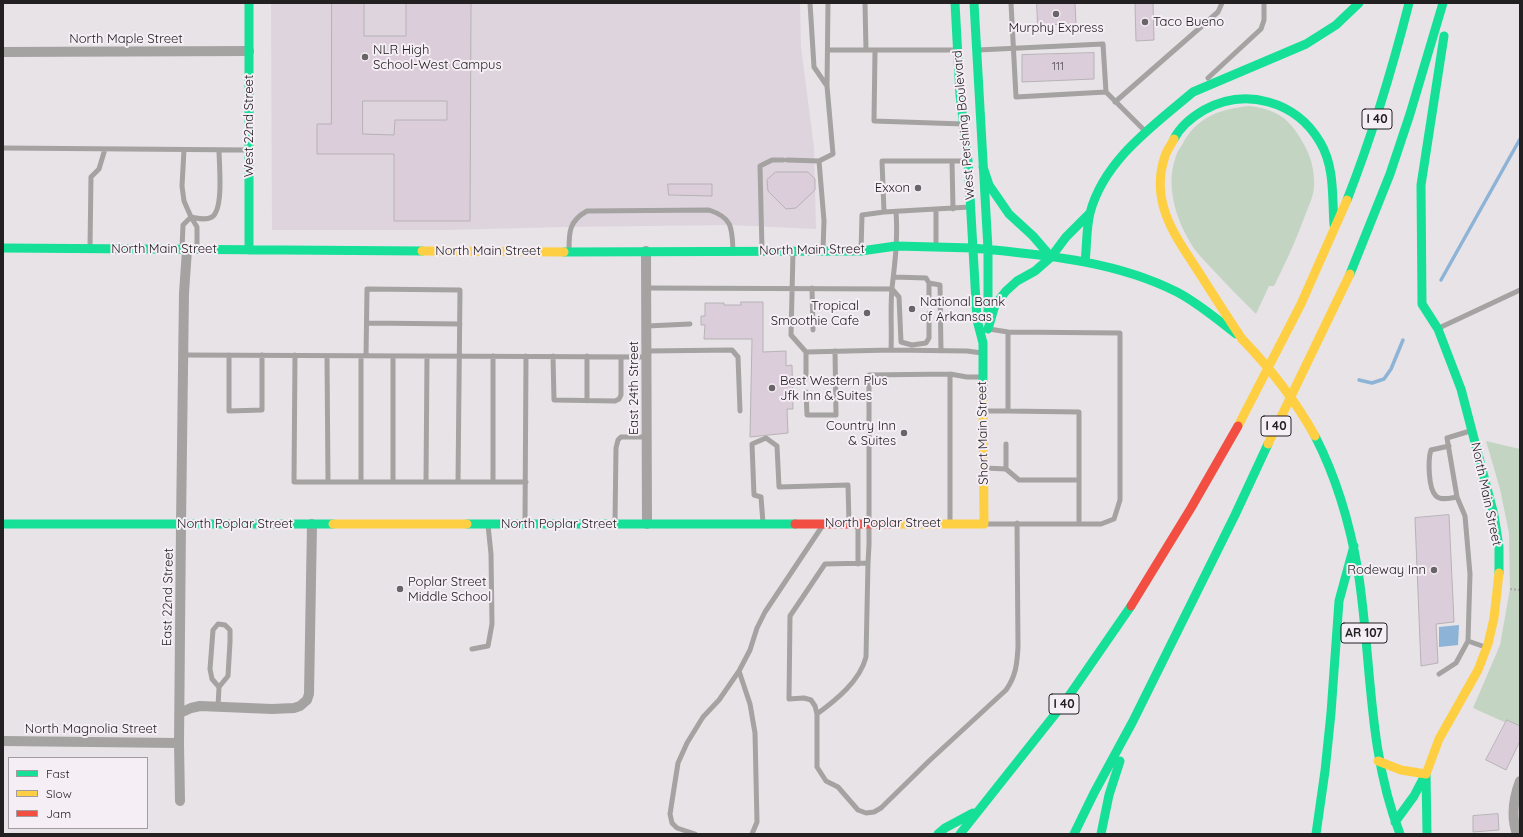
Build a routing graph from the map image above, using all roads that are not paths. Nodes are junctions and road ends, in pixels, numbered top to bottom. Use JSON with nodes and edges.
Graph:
{"nodes":[{"id":1,"x":249,"y":3,"type":"edge"},
{"id":2,"x":810,"y":3,"type":"edge"},
{"id":3,"x":828,"y":3,"type":"edge"},
{"id":4,"x":865,"y":3,"type":"edge"},
{"id":5,"x":955,"y":3,"type":"edge"},
{"id":6,"x":974,"y":3,"type":"edge"},
{"id":7,"x":1011,"y":3,"type":"edge"},
{"id":8,"x":1222,"y":3,"type":"edge"},
{"id":9,"x":1264,"y":3,"type":"edge"},
{"id":10,"x":1359,"y":3,"type":"edge"},
{"id":11,"x":1409,"y":3,"type":"edge"},
{"id":12,"x":1443,"y":3,"type":"edge"},
{"id":13,"x":1449,"y":3,"type":"edge"},
{"id":14,"x":1014,"y":47,"type":"junction"},
{"id":15,"x":828,"y":50,"type":"junction"},
{"id":16,"x":866,"y":50,"type":"junction"},
{"id":17,"x":957,"y":50,"type":"junction"},
{"id":18,"x":976,"y":50,"type":"junction"},
{"id":19,"x":249,"y":51,"type":"junction"},
{"id":20,"x":875,"y":51,"type":"junction"},
{"id":21,"x":3,"y":52,"type":"edge"},
{"id":22,"x":827,"y":86,"type":"junction"},
{"id":23,"x":1106,"y":92,"type":"junction"},
{"id":24,"x":1192,"y":92,"type":"junction"},
{"id":25,"x":1115,"y":102,"type":"junction"},
{"id":26,"x":964,"y":124,"type":"junction"},
{"id":27,"x":1147,"y":133,"type":"junction"},
{"id":28,"x":3,"y":148,"type":"edge"},
{"id":29,"x":105,"y":149,"type":"junction"},
{"id":30,"x":184,"y":150,"type":"junction"},
{"id":31,"x":219,"y":150,"type":"junction"},
{"id":32,"x":250,"y":150,"type":"junction"},
{"id":33,"x":819,"y":161,"type":"junction"},
{"id":34,"x":968,"y":161,"type":"junction"},
{"id":35,"x":952,"y":162,"type":"junction"},
{"id":36,"x":984,"y":167,"type":"junction"},
{"id":37,"x":971,"y":207,"type":"junction"},
{"id":38,"x":953,"y":209,"type":"junction"},
{"id":39,"x":936,"y":210,"type":"junction"},
{"id":40,"x":884,"y":212,"type":"junction"},
{"id":41,"x":896,"y":212,"type":"junction"},
{"id":42,"x":1090,"y":214,"type":"junction"},
{"id":43,"x":191,"y":217,"type":"junction"},
{"id":44,"x":1334,"y":231,"type":"junction"},
{"id":45,"x":987,"y":245,"type":"junction"},
{"id":46,"x":896,"y":246,"type":"junction"},
{"id":47,"x":936,"y":247,"type":"junction"},
{"id":48,"x":3,"y":248,"type":"edge"},
{"id":49,"x":973,"y":248,"type":"junction"},
{"id":50,"x":90,"y":249,"type":"junction"},
{"id":51,"x":189,"y":250,"type":"junction"},
{"id":52,"x":249,"y":250,"type":"junction"},
{"id":53,"x":646,"y":251,"type":"junction"},
{"id":54,"x":762,"y":251,"type":"junction"},
{"id":55,"x":793,"y":251,"type":"junction"},
{"id":56,"x":823,"y":251,"type":"junction"},
{"id":57,"x":861,"y":251,"type":"junction"},
{"id":58,"x":569,"y":252,"type":"junction"},
{"id":59,"x":733,"y":252,"type":"junction"},
{"id":60,"x":1051,"y":257,"type":"junction"},
{"id":61,"x":1085,"y":262,"type":"junction"},
{"id":62,"x":894,"y":277,"type":"junction"},
{"id":63,"x":930,"y":283,"type":"junction"},
{"id":64,"x":646,"y":288,"type":"junction"},
{"id":65,"x":792,"y":288,"type":"junction"},
{"id":66,"x":812,"y":288,"type":"junction"},
{"id":67,"x":892,"y":289,"type":"junction"},
{"id":68,"x":1520,"y":290,"type":"edge"},
{"id":69,"x":929,"y":303,"type":"dead end"},
{"id":70,"x":928,"y":312,"type":"dead end"},
{"id":71,"x":367,"y":324,"type":"junction"},
{"id":72,"x":460,"y":324,"type":"junction"},
{"id":73,"x":690,"y":324,"type":"dead end"},
{"id":74,"x":647,"y":326,"type":"junction"},
{"id":75,"x":988,"y":329,"type":"junction"},
{"id":76,"x":1438,"y":329,"type":"junction"},
{"id":77,"x":813,"y":330,"type":"dead end"},
{"id":78,"x":1008,"y":332,"type":"junction"},
{"id":79,"x":1242,"y":339,"type":"junction"},
{"id":80,"x":983,"y":343,"type":"junction"},
{"id":81,"x":891,"y":350,"type":"junction"},
{"id":82,"x":835,"y":351,"type":"junction"},
{"id":83,"x":941,"y":351,"type":"junction"},
{"id":84,"x":806,"y":352,"type":"junction"},
{"id":85,"x":983,"y":353,"type":"junction"},
{"id":86,"x":647,"y":354,"type":"junction"},
{"id":87,"x":184,"y":355,"type":"junction"},
{"id":88,"x":229,"y":355,"type":"junction"},
{"id":89,"x":262,"y":355,"type":"junction"},
{"id":90,"x":295,"y":356,"type":"junction"},
{"id":91,"x":327,"y":356,"type":"junction"},
{"id":92,"x":364,"y":356,"type":"junction"},
{"id":93,"x":393,"y":356,"type":"junction"},
{"id":94,"x":427,"y":356,"type":"junction"},
{"id":95,"x":460,"y":356,"type":"junction"},
{"id":96,"x":493,"y":356,"type":"junction"},
{"id":97,"x":526,"y":356,"type":"junction"},
{"id":98,"x":553,"y":356,"type":"junction"},
{"id":99,"x":587,"y":356,"type":"junction"},
{"id":100,"x":621,"y":357,"type":"junction"},
{"id":101,"x":950,"y":374,"type":"junction"},
{"id":102,"x":983,"y":377,"type":"junction"},
{"id":103,"x":806,"y":378,"type":"dead end"},
{"id":104,"x":806,"y":392,"type":"dead end"},
{"id":105,"x":587,"y":401,"type":"junction"},
{"id":106,"x":740,"y":411,"type":"dead end"},
{"id":107,"x":983,"y":411,"type":"junction"},
{"id":108,"x":1008,"y":411,"type":"junction"},
{"id":109,"x":1472,"y":430,"type":"junction"},
{"id":110,"x":647,"y":436,"type":"junction"},
{"id":111,"x":1006,"y":444,"type":"dead end"},
{"id":112,"x":1449,"y":446,"type":"junction"},
{"id":113,"x":984,"y":468,"type":"junction"},
{"id":114,"x":1006,"y":469,"type":"junction"},
{"id":115,"x":1079,"y":480,"type":"junction"},
{"id":116,"x":328,"y":482,"type":"junction"},
{"id":117,"x":361,"y":482,"type":"junction"},
{"id":118,"x":393,"y":482,"type":"junction"},
{"id":119,"x":426,"y":482,"type":"junction"},
{"id":120,"x":458,"y":482,"type":"junction"},
{"id":121,"x":493,"y":482,"type":"junction"},
{"id":122,"x":526,"y":482,"type":"junction"},
{"id":123,"x":1457,"y":497,"type":"junction"},
{"id":124,"x":1079,"y":523,"type":"junction"},
{"id":125,"x":3,"y":524,"type":"edge"},
{"id":126,"x":181,"y":524,"type":"junction"},
{"id":127,"x":312,"y":524,"type":"junction"},
{"id":128,"x":488,"y":524,"type":"junction"},
{"id":129,"x":525,"y":524,"type":"junction"},
{"id":130,"x":615,"y":524,"type":"junction"},
{"id":131,"x":647,"y":524,"type":"junction"},
{"id":132,"x":763,"y":524,"type":"junction"},
{"id":133,"x":825,"y":524,"type":"junction"},
{"id":134,"x":853,"y":524,"type":"junction"},
{"id":135,"x":869,"y":524,"type":"junction"},
{"id":136,"x":950,"y":524,"type":"junction"},
{"id":137,"x":984,"y":524,"type":"junction"},
{"id":138,"x":1017,"y":524,"type":"junction"},
{"id":139,"x":1354,"y":546,"type":"junction"},
{"id":140,"x":868,"y":563,"type":"junction"},
{"id":141,"x":858,"y":564,"type":"junction"},
{"id":142,"x":1468,"y":640,"type":"junction"},
{"id":143,"x":1486,"y":647,"type":"junction"},
{"id":144,"x":472,"y":649,"type":"dead end"},
{"id":145,"x":739,"y":671,"type":"junction"},
{"id":146,"x":1439,"y":674,"type":"dead end"},
{"id":147,"x":219,"y":687,"type":"junction"},
{"id":148,"x":218,"y":707,"type":"junction"},
{"id":149,"x":180,"y":713,"type":"junction"},
{"id":150,"x":817,"y":714,"type":"junction"},
{"id":151,"x":1133,"y":721,"type":"junction"},
{"id":152,"x":3,"y":741,"type":"edge"},
{"id":153,"x":179,"y":743,"type":"junction"},
{"id":154,"x":1378,"y":761,"type":"junction"},
{"id":155,"x":1426,"y":774,"type":"junction"},
{"id":156,"x":1520,"y":781,"type":"edge"},
{"id":157,"x":180,"y":801,"type":"dead end"},
{"id":158,"x":976,"y":811,"type":"junction"},
{"id":159,"x":1395,"y":822,"type":"junction"},
{"id":160,"x":695,"y":834,"type":"edge"},
{"id":161,"x":752,"y":834,"type":"edge"},
{"id":162,"x":938,"y":834,"type":"edge"},
{"id":163,"x":960,"y":834,"type":"edge"},
{"id":164,"x":1074,"y":834,"type":"edge"},
{"id":165,"x":1101,"y":834,"type":"edge"},
{"id":166,"x":1316,"y":834,"type":"edge"},
{"id":167,"x":1400,"y":834,"type":"edge"},
{"id":168,"x":1427,"y":834,"type":"edge"},
{"id":169,"x":1517,"y":834,"type":"edge"}],
"edges":[{"from":1,"to":19,"type":"main road","name":"West 22nd Street"},
{"from":2,"to":22,"type":"lane"},
{"from":3,"to":15,"type":"lane"},
{"from":4,"to":16,"type":"lane"},
{"from":5,"to":17,"type":"main road","name":"West Pershing Boulevard"},
{"from":6,"to":18,"type":"main road","name":"West Pershing Boulevard"},
{"from":7,"to":14,"type":"lane"},
{"from":8,"to":25,"type":"lane"},
{"from":9,"to":24,"type":"lane"},
{"from":10,"to":24,"type":"main road"},
{"from":11,"to":44,"type":"main road","number":"I 40"},
{"from":12,"to":151,"type":"main road","number":"I 40"},
{"from":13,"to":76,"type":"main road","name":"North Main Street"},
{"from":14,"to":18,"type":"lane"},
{"from":14,"to":23,"type":"lane"},
{"from":14,"to":23,"type":"lane"},
{"from":15,"to":16,"type":"lane"},
{"from":15,"to":22,"type":"lane"},
{"from":16,"to":20,"type":"lane"},
{"from":17,"to":20,"type":"lane"},
{"from":17,"to":26,"type":"main road","name":"West Pershing Boulevard"},
{"from":18,"to":36,"type":"main road","name":"West Pershing Boulevard"},
{"from":19,"to":21,"type":"street","name":"North Maple Street"},
{"from":19,"to":32,"type":"main road","name":"West 22nd Street"},
{"from":20,"to":26,"type":"lane"},
{"from":22,"to":33,"type":"lane"},
{"from":23,"to":25,"type":"lane"},
{"from":24,"to":27,"type":"main road"},
{"from":25,"to":27,"type":"lane"},
{"from":26,"to":34,"type":"main road","name":"West Pershing Boulevard"},
{"from":27,"to":42,"type":"main road"},
{"from":28,"to":29,"type":"lane"},
{"from":29,"to":30,"type":"lane"},
{"from":29,"to":50,"type":"lane"},
{"from":30,"to":31,"type":"lane"},
{"from":30,"to":43,"type":"lane"},
{"from":31,"to":32,"type":"lane"},
{"from":31,"to":43,"type":"lane"},
{"from":32,"to":52,"type":"main road","name":"West 22nd Street"},
{"from":33,"to":54,"type":"lane"},
{"from":33,"to":56,"type":"lane"},
{"from":34,"to":35,"type":"lane"},
{"from":34,"to":37,"type":"main road","name":"West Pershing Boulevard"},
{"from":35,"to":38,"type":"lane"},
{"from":35,"to":40,"type":"lane"},
{"from":36,"to":45,"type":"main road","name":"West Pershing Boulevard"},
{"from":36,"to":60,"type":"main road"},
{"from":37,"to":38,"type":"lane"},
{"from":37,"to":49,"type":"main road","name":"West Pershing Boulevard"},
{"from":38,"to":39,"type":"lane"},
{"from":39,"to":41,"type":"lane"},
{"from":39,"to":47,"type":"lane"},
{"from":40,"to":41,"type":"lane"},
{"from":40,"to":57,"type":"lane"},
{"from":41,"to":46,"type":"lane"},
{"from":42,"to":60,"type":"main road"},
{"from":42,"to":61,"type":"main road"},
{"from":43,"to":51,"type":"lane"},
{"from":43,"to":51,"type":"lane"},
{"from":44,"to":79,"type":"main road"},
{"from":44,"to":158,"type":"main road","number":"I 40"},
{"from":45,"to":49,"type":"main road","name":"North Main Street"},
{"from":45,"to":60,"type":"main road","name":"North Main Street"},
{"from":45,"to":75,"type":"main road","name":"West Pershing Boulevard"},
{"from":46,"to":47,"type":"main road","name":"North Main Street"},
{"from":46,"to":57,"type":"main road","name":"North Main Street"},
{"from":46,"to":62,"type":"lane"},
{"from":47,"to":49,"type":"main road","name":"North Main Street"},
{"from":48,"to":50,"type":"main road","name":"North Main Street"},
{"from":49,"to":80,"type":"main road","name":"West Pershing Boulevard"},
{"from":50,"to":51,"type":"main road","name":"North Main Street"},
{"from":51,"to":52,"type":"main road","name":"North Main Street"},
{"from":51,"to":87,"type":"street","name":"East 22nd Street"},
{"from":52,"to":58,"type":"main road","name":"North Main Street"},
{"from":53,"to":58,"type":"main road","name":"North Main Street"},
{"from":53,"to":59,"type":"main road","name":"North Main Street"},
{"from":53,"to":64,"type":"street","name":"East 24th Street"},
{"from":54,"to":55,"type":"main road","name":"North Main Street"},
{"from":54,"to":59,"type":"main road","name":"North Main Street"},
{"from":55,"to":56,"type":"main road","name":"North Main Street"},
{"from":55,"to":65,"type":"lane"},
{"from":56,"to":57,"type":"main road","name":"North Main Street"},
{"from":58,"to":59,"type":"lane"},
{"from":60,"to":61,"type":"main road","name":"North Main Street"},
{"from":60,"to":75,"type":"main road"},
{"from":61,"to":79,"type":"main road","name":"North Main Street"},
{"from":62,"to":63,"type":"lane"},
{"from":62,"to":67,"type":"lane"},
{"from":63,"to":69,"type":"lane"},
{"from":63,"to":83,"type":"lane"},
{"from":64,"to":65,"type":"lane"},
{"from":64,"to":74,"type":"street","name":"East 24th Street"},
{"from":65,"to":66,"type":"lane"},
{"from":65,"to":84,"type":"lane"},
{"from":66,"to":67,"type":"lane"},
{"from":66,"to":77,"type":"lane"},
{"from":67,"to":70,"type":"lane"},
{"from":67,"to":81,"type":"lane"},
{"from":68,"to":76,"type":"lane"},
{"from":71,"to":72,"type":"lane"},
{"from":71,"to":72,"type":"lane"},
{"from":71,"to":92,"type":"lane"},
{"from":72,"to":95,"type":"lane"},
{"from":73,"to":74,"type":"lane"},
{"from":74,"to":86,"type":"street","name":"East 24th Street"},
{"from":75,"to":78,"type":"lane"},
{"from":75,"to":80,"type":"main road"},
{"from":76,"to":109,"type":"main road","name":"North Main Street"},
{"from":78,"to":108,"type":"lane"},
{"from":78,"to":124,"type":"lane","name":"North Poplar Street"},
{"from":79,"to":139,"type":"main road","number":"AR 107","bridge":true},
{"from":80,"to":85,"type":"main road","name":"Short Main Street"},
{"from":81,"to":82,"type":"lane"},
{"from":81,"to":83,"type":"lane"},
{"from":82,"to":84,"type":"lane"},
{"from":82,"to":104,"type":"lane"},
{"from":83,"to":85,"type":"lane"},
{"from":84,"to":103,"type":"lane"},
{"from":85,"to":102,"type":"main road","name":"Short Main Street"},
{"from":86,"to":100,"type":"lane"},
{"from":86,"to":106,"type":"lane"},
{"from":86,"to":110,"type":"street","name":"East 24th Street"},
{"from":87,"to":88,"type":"lane"},
{"from":87,"to":126,"type":"street","name":"East 22nd Street"},
{"from":88,"to":89,"type":"lane"},
{"from":88,"to":89,"type":"lane"},
{"from":89,"to":90,"type":"lane"},
{"from":90,"to":91,"type":"lane"},
{"from":90,"to":116,"type":"lane"},
{"from":91,"to":92,"type":"lane"},
{"from":91,"to":116,"type":"lane"},
{"from":92,"to":93,"type":"lane"},
{"from":92,"to":117,"type":"lane"},
{"from":93,"to":94,"type":"lane"},
{"from":93,"to":118,"type":"lane"},
{"from":94,"to":95,"type":"lane"},
{"from":94,"to":119,"type":"lane"},
{"from":95,"to":96,"type":"lane"},
{"from":95,"to":120,"type":"lane"},
{"from":96,"to":97,"type":"lane"},
{"from":96,"to":121,"type":"lane"},
{"from":97,"to":98,"type":"lane"},
{"from":97,"to":122,"type":"lane"},
{"from":98,"to":99,"type":"lane"},
{"from":98,"to":105,"type":"lane"},
{"from":99,"to":100,"type":"lane"},
{"from":99,"to":105,"type":"lane"},
{"from":100,"to":105,"type":"lane"},
{"from":101,"to":102,"type":"lane"},
{"from":101,"to":135,"type":"lane"},
{"from":101,"to":136,"type":"lane"},
{"from":102,"to":107,"type":"main road","name":"Short Main Street"},
{"from":107,"to":108,"type":"lane"},
{"from":107,"to":113,"type":"main road","name":"Short Main Street"},
{"from":108,"to":115,"type":"lane"},
{"from":109,"to":112,"type":"lane"},
{"from":109,"to":143,"type":"main road","name":"North Main Street"},
{"from":110,"to":130,"type":"lane"},
{"from":110,"to":131,"type":"street","name":"East 24th Street"},
{"from":111,"to":114,"type":"lane"},
{"from":112,"to":123,"type":"lane"},
{"from":112,"to":123,"type":"lane"},
{"from":113,"to":114,"type":"lane"},
{"from":113,"to":137,"type":"main road","name":"Short Main Street"},
{"from":114,"to":115,"type":"lane"},
{"from":115,"to":124,"type":"lane"},
{"from":116,"to":117,"type":"lane"},
{"from":117,"to":118,"type":"lane"},
{"from":118,"to":119,"type":"lane"},
{"from":119,"to":120,"type":"lane"},
{"from":120,"to":121,"type":"lane"},
{"from":121,"to":122,"type":"lane"},
{"from":122,"to":129,"type":"lane"},
{"from":123,"to":142,"type":"lane"},
{"from":124,"to":138,"type":"lane","name":"North Poplar Street"},
{"from":125,"to":126,"type":"main road","name":"North Poplar Street"},
{"from":126,"to":127,"type":"main road","name":"North Poplar Street"},
{"from":126,"to":149,"type":"street","name":"East 22nd Street"},
{"from":127,"to":128,"type":"main road","name":"North Poplar Street"},
{"from":127,"to":148,"type":"street"},
{"from":128,"to":129,"type":"main road","name":"North Poplar Street"},
{"from":128,"to":144,"type":"lane"},
{"from":129,"to":130,"type":"main road","name":"North Poplar Street"},
{"from":130,"to":131,"type":"main road","name":"North Poplar Street"},
{"from":131,"to":132,"type":"main road","name":"North Poplar Street"},
{"from":132,"to":133,"type":"main road","name":"North Poplar Street"},
{"from":132,"to":134,"type":"lane"},
{"from":133,"to":134,"type":"main road","name":"North Poplar Street"},
{"from":133,"to":145,"type":"lane"},
{"from":134,"to":135,"type":"main road","name":"North Poplar Street"},
{"from":134,"to":141,"type":"lane"},
{"from":135,"to":136,"type":"main road","name":"North Poplar Street"},
{"from":135,"to":140,"type":"lane"},
{"from":136,"to":137,"type":"main road","name":"North Poplar Street"},
{"from":137,"to":138,"type":"lane","name":"North Poplar Street"},
{"from":138,"to":150,"type":"lane"},
{"from":139,"to":154,"type":"main road","number":"AR 107"},
{"from":139,"to":166,"type":"main road"},
{"from":140,"to":141,"type":"lane"},
{"from":140,"to":150,"type":"lane"},
{"from":141,"to":150,"type":"lane"},
{"from":142,"to":143,"type":"lane"},
{"from":142,"to":146,"type":"lane"},
{"from":143,"to":155,"type":"main road","name":"North Main Street"},
{"from":145,"to":160,"type":"lane"},
{"from":145,"to":161,"type":"lane"},
{"from":147,"to":147,"type":"lane"},
{"from":147,"to":148,"type":"lane"},
{"from":148,"to":149,"type":"street"},
{"from":149,"to":153,"type":"street","name":"East 22nd Street"},
{"from":151,"to":164,"type":"main road","number":"I 40"},
{"from":151,"to":165,"type":"main road"},
{"from":152,"to":153,"type":"street","name":"North Magnolia Street"},
{"from":153,"to":157,"type":"street","name":"East 22nd Street"},
{"from":154,"to":155,"type":"main road"},
{"from":154,"to":159,"type":"main road","number":"AR 107"},
{"from":155,"to":159,"type":"main road"},
{"from":155,"to":168,"type":"main road"},
{"from":156,"to":169,"type":"street"},
{"from":158,"to":162,"type":"main road"},
{"from":158,"to":163,"type":"main road","number":"I 40"},
{"from":159,"to":167,"type":"main road","number":"AR 107"}]}
